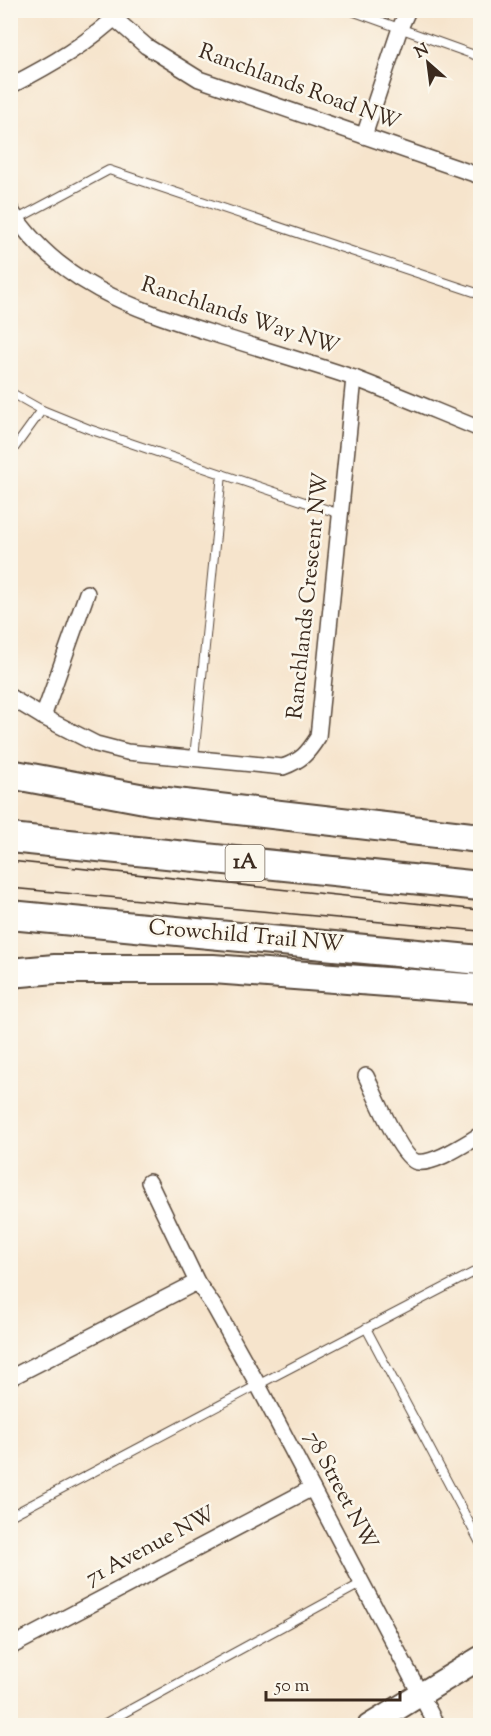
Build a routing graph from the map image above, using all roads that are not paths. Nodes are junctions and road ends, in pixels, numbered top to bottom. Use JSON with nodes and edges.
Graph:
{"nodes":[{"id":1,"x":349,"y":10,"type":"edge"},
{"id":2,"x":408,"y":10,"type":"edge"},
{"id":3,"x":118,"y":14,"type":"edge"},
{"id":4,"x":400,"y":28,"type":"junction"},
{"id":5,"x":480,"y":57,"type":"edge"},
{"id":6,"x":10,"y":86,"type":"edge"},
{"id":7,"x":364,"y":136,"type":"junction"},
{"id":8,"x":480,"y":176,"type":"edge"},
{"id":9,"x":13,"y":218,"type":"edge"},
{"id":10,"x":480,"y":294,"type":"edge"},
{"id":11,"x":354,"y":378,"type":"junction"},
{"id":12,"x":10,"y":392,"type":"edge"},
{"id":13,"x":42,"y":410,"type":"junction"},
{"id":14,"x":480,"y":429,"type":"edge"},
{"id":15,"x":10,"y":454,"type":"edge"},
{"id":16,"x":222,"y":474,"type":"junction"},
{"id":17,"x":340,"y":514,"type":"junction"},
{"id":18,"x":87,"y":593,"type":"dead end"},
{"id":19,"x":10,"y":697,"type":"edge"},
{"id":20,"x":43,"y":717,"type":"junction"},
{"id":21,"x":194,"y":758,"type":"junction"},
{"id":22,"x":10,"y":774,"type":"edge"},
{"id":23,"x":10,"y":838,"type":"edge"},
{"id":24,"x":480,"y":838,"type":"edge"},
{"id":25,"x":480,"y":886,"type":"edge"},
{"id":26,"x":10,"y":915,"type":"edge"},
{"id":27,"x":480,"y":960,"type":"edge"},
{"id":28,"x":10,"y":973,"type":"edge"},
{"id":29,"x":480,"y":989,"type":"edge"},
{"id":30,"x":366,"y":1076,"type":"dead end"},
{"id":31,"x":480,"y":1135,"type":"edge"},
{"id":32,"x":149,"y":1182,"type":"dead end"},
{"id":33,"x":480,"y":1269,"type":"edge"},
{"id":34,"x":197,"y":1282,"type":"junction"},
{"id":35,"x":366,"y":1328,"type":"junction"},
{"id":36,"x":10,"y":1378,"type":"edge"},
{"id":37,"x":258,"y":1384,"type":"junction"},
{"id":38,"x":312,"y":1488,"type":"junction"},
{"id":39,"x":10,"y":1516,"type":"edge"},
{"id":40,"x":480,"y":1543,"type":"edge"},
{"id":41,"x":363,"y":1583,"type":"junction"},
{"id":42,"x":10,"y":1647,"type":"edge"},
{"id":43,"x":480,"y":1658,"type":"edge"},
{"id":44,"x":420,"y":1694,"type":"junction"},
{"id":45,"x":100,"y":1725,"type":"edge"},
{"id":46,"x":369,"y":1725,"type":"edge"},
{"id":47,"x":437,"y":1725,"type":"edge"}],
"edges":[{"from":1,"to":4,"type":"lane"},
{"from":2,"to":4,"type":"street"},
{"from":3,"to":6,"type":"street"},
{"from":3,"to":7,"type":"street","name":"Ranchlands Road NW"},
{"from":4,"to":5,"type":"lane"},
{"from":4,"to":7,"type":"street"},
{"from":7,"to":8,"type":"street","name":"Ranchlands Road NW"},
{"from":9,"to":10,"type":"lane"},
{"from":9,"to":11,"type":"street","name":"Ranchlands Way NW"},
{"from":11,"to":14,"type":"street","name":"Ranchlands Way NW"},
{"from":11,"to":17,"type":"street","name":"Ranchlands Crescent NW"},
{"from":12,"to":13,"type":"lane"},
{"from":13,"to":15,"type":"lane"},
{"from":13,"to":16,"type":"lane"},
{"from":16,"to":17,"type":"lane"},
{"from":16,"to":21,"type":"lane"},
{"from":17,"to":21,"type":"street","name":"Ranchlands Crescent NW"},
{"from":18,"to":20,"type":"street"},
{"from":19,"to":20,"type":"street","name":"Ranchlands Crescent NW"},
{"from":20,"to":21,"type":"street","name":"Ranchlands Crescent NW"},
{"from":22,"to":24,"type":"highway"},
{"from":23,"to":25,"type":"highway","number":"1A"},
{"from":26,"to":27,"type":"highway","name":"Crowchild Trail NW"},
{"from":28,"to":29,"type":"highway"},
{"from":30,"to":31,"type":"street"},
{"from":32,"to":34,"type":"street","name":"78 Street NW"},
{"from":33,"to":35,"type":"lane"},
{"from":34,"to":36,"type":"street"},
{"from":34,"to":37,"type":"street","name":"78 Street NW"},
{"from":35,"to":37,"type":"lane"},
{"from":35,"to":40,"type":"lane"},
{"from":37,"to":38,"type":"street","name":"78 Street NW"},
{"from":37,"to":39,"type":"lane"},
{"from":38,"to":41,"type":"street","name":"78 Street NW"},
{"from":38,"to":42,"type":"street","name":"71 Avenue NW"},
{"from":41,"to":44,"type":"street","name":"78 Street NW"},
{"from":41,"to":45,"type":"lane"},
{"from":43,"to":44,"type":"street"},
{"from":44,"to":46,"type":"street"},
{"from":44,"to":47,"type":"street","name":"78 Street NW"}]}
